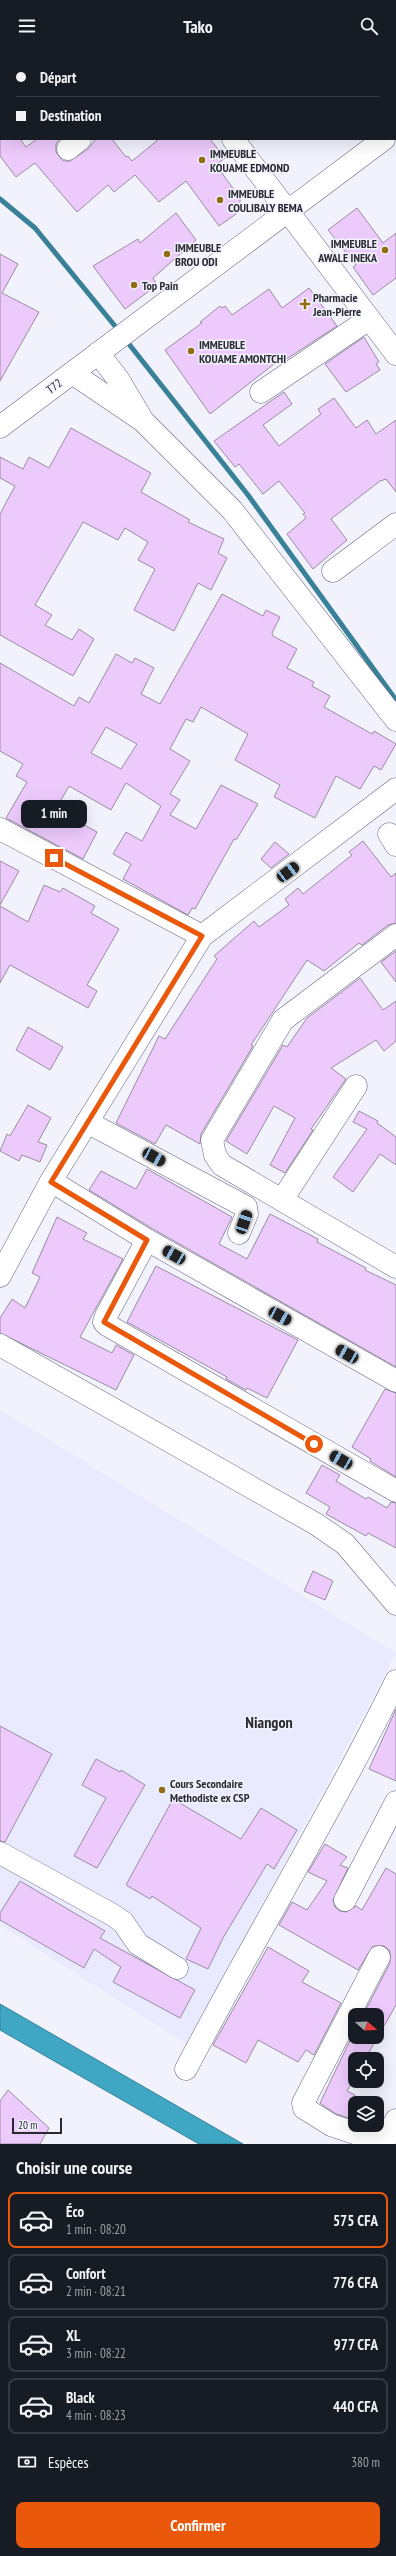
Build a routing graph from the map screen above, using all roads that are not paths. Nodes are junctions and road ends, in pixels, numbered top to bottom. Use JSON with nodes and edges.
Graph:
{"nodes":[{"id":1,"x":234,"y":140,"type":"edge"},
{"id":2,"x":383,"y":140,"type":"edge"},
{"id":3,"x":288,"y":212,"type":"junction"},
{"id":4,"x":369,"y":319,"type":"junction"},
{"id":5,"x":103,"y":349,"type":"junction"},
{"id":6,"x":396,"y":354,"type":"edge"},
{"id":7,"x":72,"y":373,"type":"junction"},
{"id":8,"x":260,"y":392,"type":"dead end"},
{"id":9,"x":143,"y":421,"type":"junction"},
{"id":10,"x":0,"y":427,"type":"edge"},
{"id":11,"x":396,"y":524,"type":"edge"},
{"id":12,"x":333,"y":571,"type":"dead end"},
{"id":13,"x":396,"y":720,"type":"edge"},
{"id":14,"x":396,"y":789,"type":"edge"},
{"id":15,"x":0,"y":829,"type":"edge"},
{"id":16,"x":396,"y":935,"type":"edge"},
{"id":17,"x":202,"y":936,"type":"junction"},
{"id":18,"x":356,"y":1086,"type":"dead end"},
{"id":19,"x":87,"y":1122,"type":"junction"},
{"id":20,"x":51,"y":1182,"type":"junction"},
{"id":21,"x":282,"y":1200,"type":"junction"},
{"id":22,"x":240,"y":1233,"type":"dead end"},
{"id":23,"x":147,"y":1240,"type":"junction"},
{"id":24,"x":396,"y":1267,"type":"edge"},
{"id":25,"x":0,"y":1276,"type":"edge"},
{"id":26,"x":0,"y":1345,"type":"edge"},
{"id":27,"x":396,"y":1381,"type":"edge"},
{"id":28,"x":396,"y":1491,"type":"edge"},
{"id":29,"x":396,"y":1604,"type":"edge"},
{"id":30,"x":396,"y":1681,"type":"edge"},
{"id":31,"x":396,"y":1802,"type":"edge"},
{"id":32,"x":0,"y":1853,"type":"edge"},
{"id":33,"x":345,"y":1900,"type":"dead end"},
{"id":34,"x":379,"y":1956,"type":"dead end"},
{"id":35,"x":177,"y":1968,"type":"dead end"},
{"id":36,"x":186,"y":2070,"type":"dead end"},
{"id":37,"x":396,"y":2120,"type":"edge"}],
"edges":[{"from":1,"to":3,"type":"street"},
{"from":2,"to":3,"type":"street","name":"T72"},
{"from":3,"to":4,"type":"street"},
{"from":3,"to":5,"type":"street","name":"T72"},
{"from":4,"to":6,"type":"street"},
{"from":4,"to":8,"type":"street"},
{"from":5,"to":7,"type":"street","name":"T72"},
{"from":5,"to":9,"type":"street"},
{"from":7,"to":9,"type":"street"},
{"from":7,"to":10,"type":"street","name":"T72"},
{"from":9,"to":13,"type":"street"},
{"from":11,"to":12,"type":"street"},
{"from":14,"to":17,"type":"street"},
{"from":15,"to":17,"type":"street"},
{"from":16,"to":21,"type":"street"},
{"from":17,"to":19,"type":"street"},
{"from":18,"to":21,"type":"street"},
{"from":19,"to":20,"type":"street"},
{"from":19,"to":22,"type":"street"},
{"from":20,"to":23,"type":"street"},
{"from":20,"to":25,"type":"street"},
{"from":21,"to":24,"type":"street"},
{"from":23,"to":27,"type":"street"},
{"from":23,"to":28,"type":"street"},
{"from":26,"to":29,"type":"street"},
{"from":30,"to":36,"type":"street"},
{"from":31,"to":33,"type":"street"},
{"from":32,"to":35,"type":"street"},
{"from":34,"to":37,"type":"street"}]}
